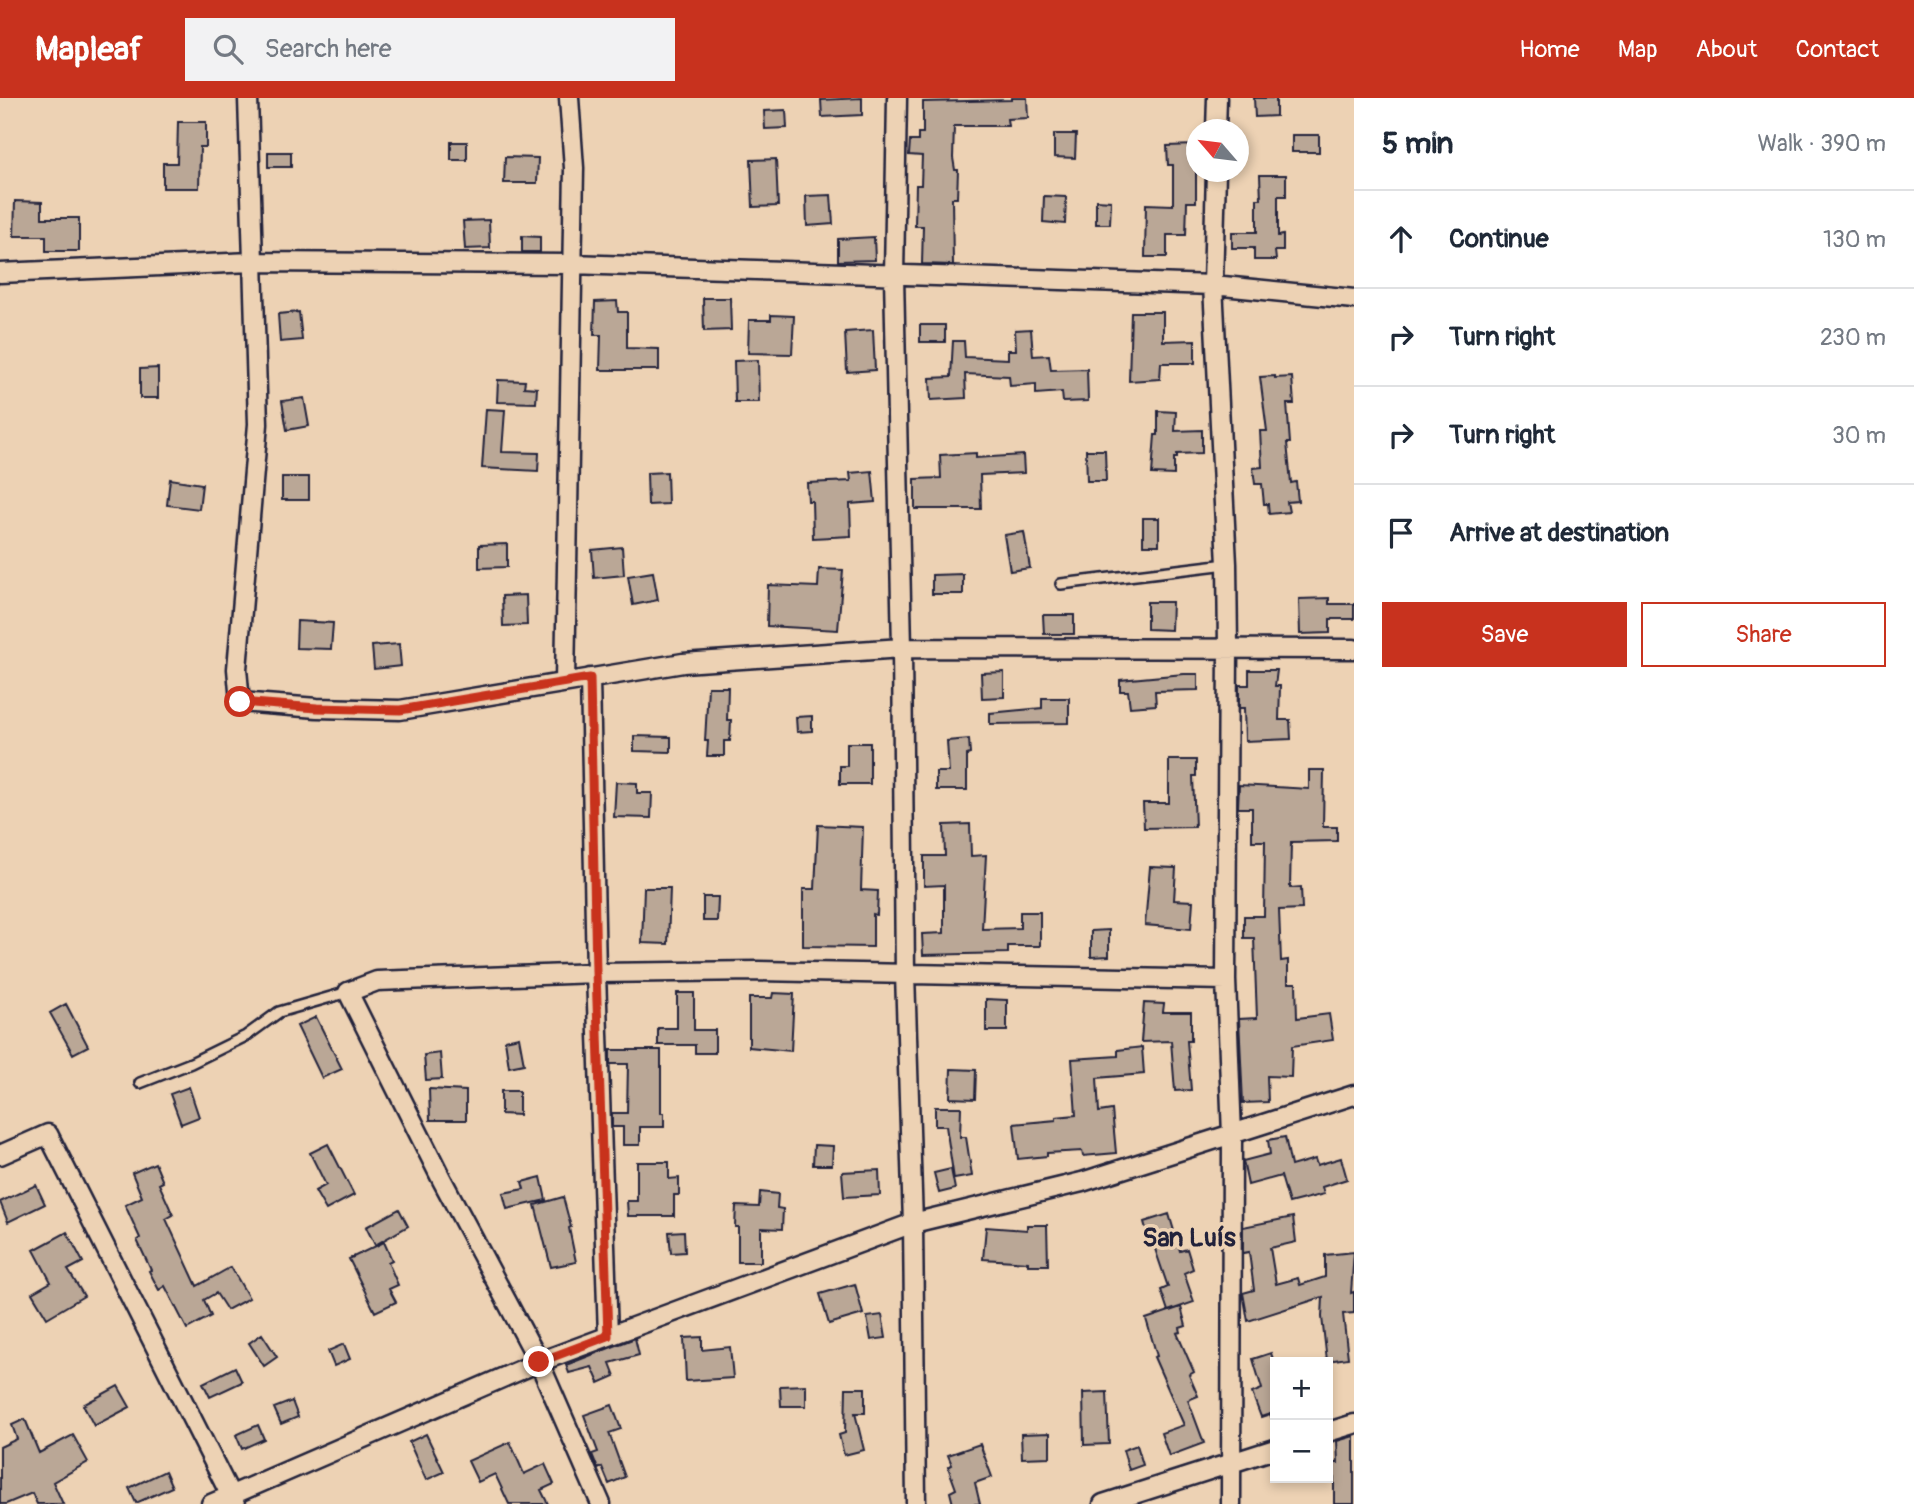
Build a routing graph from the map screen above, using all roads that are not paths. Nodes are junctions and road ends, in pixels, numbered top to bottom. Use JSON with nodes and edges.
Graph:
{"nodes":[{"id":1,"x":248,"y":98,"type":"edge"},
{"id":2,"x":569,"y":98,"type":"edge"},
{"id":3,"x":897,"y":98,"type":"edge"},
{"id":4,"x":1217,"y":98,"type":"edge"},
{"id":5,"x":1216,"y":119,"type":"edge"},
{"id":6,"x":1216,"y":182,"type":"edge"},
{"id":7,"x":252,"y":262,"type":"junction"},
{"id":8,"x":571,"y":264,"type":"junction"},
{"id":9,"x":0,"y":273,"type":"edge"},
{"id":10,"x":894,"y":276,"type":"junction"},
{"id":11,"x":1213,"y":285,"type":"junction"},
{"id":12,"x":1354,"y":299,"type":"edge"},
{"id":13,"x":1227,"y":564,"type":"junction"},
{"id":14,"x":1061,"y":584,"type":"dead end"},
{"id":15,"x":1228,"y":647,"type":"junction"},
{"id":16,"x":902,"y":648,"type":"junction"},
{"id":17,"x":1354,"y":649,"type":"edge"},
{"id":18,"x":590,"y":678,"type":"junction"},
{"id":19,"x":565,"y":682,"type":"junction"},
{"id":20,"x":596,"y":972,"type":"junction"},
{"id":21,"x":905,"y":974,"type":"junction"},
{"id":22,"x":1226,"y":981,"type":"junction"},
{"id":23,"x":348,"y":992,"type":"junction"},
{"id":24,"x":140,"y":1083,"type":"dead end"},
{"id":25,"x":1354,"y":1095,"type":"edge"},
{"id":26,"x":1233,"y":1135,"type":"junction"},
{"id":27,"x":0,"y":1155,"type":"edge"},
{"id":28,"x":913,"y":1223,"type":"junction"},
{"id":29,"x":608,"y":1336,"type":"junction"},
{"id":30,"x":539,"y":1362,"type":"junction"},
{"id":31,"x":1354,"y":1423,"type":"edge"},
{"id":32,"x":1333,"y":1430,"type":"edge"},
{"id":33,"x":1270,"y":1451,"type":"edge"},
{"id":34,"x":1230,"y":1463,"type":"junction"},
{"id":35,"x":233,"y":1500,"type":"edge"},
{"id":36,"x":211,"y":1504,"type":"edge"},
{"id":37,"x":601,"y":1504,"type":"edge"},
{"id":38,"x":916,"y":1504,"type":"edge"},
{"id":39,"x":1103,"y":1504,"type":"edge"},
{"id":40,"x":1231,"y":1504,"type":"edge"}],
"edges":[{"from":1,"to":7,"type":"street"},
{"from":2,"to":8,"type":"street"},
{"from":3,"to":10,"type":"street"},
{"from":4,"to":5,"type":"street"},
{"from":6,"to":11,"type":"street"},
{"from":7,"to":8,"type":"street"},
{"from":7,"to":9,"type":"street"},
{"from":7,"to":19,"type":"street"},
{"from":8,"to":10,"type":"street"},
{"from":8,"to":19,"type":"street"},
{"from":10,"to":11,"type":"street"},
{"from":10,"to":16,"type":"street"},
{"from":11,"to":12,"type":"street"},
{"from":11,"to":13,"type":"street"},
{"from":13,"to":14,"type":"lane"},
{"from":13,"to":15,"type":"street"},
{"from":15,"to":16,"type":"street"},
{"from":15,"to":17,"type":"street"},
{"from":15,"to":22,"type":"street"},
{"from":16,"to":18,"type":"street"},
{"from":16,"to":21,"type":"street"},
{"from":18,"to":19,"type":"street"},
{"from":18,"to":20,"type":"street"},
{"from":20,"to":21,"type":"street"},
{"from":20,"to":23,"type":"street"},
{"from":20,"to":29,"type":"street"},
{"from":21,"to":22,"type":"street"},
{"from":21,"to":28,"type":"street"},
{"from":22,"to":26,"type":"street"},
{"from":23,"to":24,"type":"lane"},
{"from":23,"to":30,"type":"street"},
{"from":25,"to":26,"type":"street"},
{"from":26,"to":28,"type":"street"},
{"from":26,"to":34,"type":"street"},
{"from":27,"to":35,"type":"street"},
{"from":28,"to":29,"type":"street"},
{"from":28,"to":38,"type":"street"},
{"from":29,"to":30,"type":"street"},
{"from":30,"to":35,"type":"street"},
{"from":30,"to":37,"type":"street"},
{"from":31,"to":32,"type":"street"},
{"from":33,"to":34,"type":"street"},
{"from":34,"to":39,"type":"street"},
{"from":34,"to":40,"type":"street"},
{"from":35,"to":36,"type":"street"}]}
